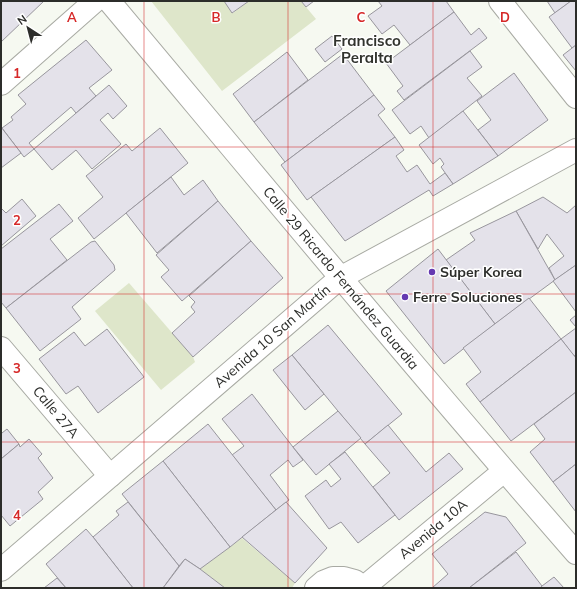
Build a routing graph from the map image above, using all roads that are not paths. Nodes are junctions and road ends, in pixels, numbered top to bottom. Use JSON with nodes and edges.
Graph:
{"nodes":[{"id":1,"x":95,"y":1,"type":"edge"},
{"id":2,"x":109,"y":1,"type":"edge"},
{"id":3,"x":500,"y":1,"type":"edge"},
{"id":4,"x":1,"y":84,"type":"edge"},
{"id":5,"x":576,"y":97,"type":"edge"},
{"id":6,"x":576,"y":150,"type":"edge"},
{"id":7,"x":340,"y":278,"type":"junction"},
{"id":8,"x":1,"y":348,"type":"edge"},
{"id":9,"x":504,"y":471,"type":"junction"},
{"id":10,"x":110,"y":476,"type":"junction"},
{"id":11,"x":576,"y":553,"type":"edge"},
{"id":12,"x":1,"y":570,"type":"edge"},
{"id":13,"x":316,"y":588,"type":"edge"},
{"id":14,"x":363,"y":588,"type":"edge"}],
"edges":[{"from":1,"to":4,"type":"street"},
{"from":2,"to":7,"type":"street","name":"Calle 29 Ricardo Fernández Guardia"},
{"from":3,"to":5,"type":"street"},
{"from":6,"to":7,"type":"street","name":"Avenida 10 San Martín"},
{"from":7,"to":9,"type":"street","name":"Calle 29 Ricardo Fernández Guardia"},
{"from":7,"to":10,"type":"street","name":"Avenida 10 San Martín"},
{"from":8,"to":10,"type":"street","name":"Calle 27A"},
{"from":9,"to":11,"type":"street","name":"Calle 29 Ricardo Fernández Guardia"},
{"from":9,"to":14,"type":"street","name":"Avenida 10A"},
{"from":10,"to":12,"type":"street","name":"Avenida 10 San Martín"},
{"from":13,"to":14,"type":"street"}]}
